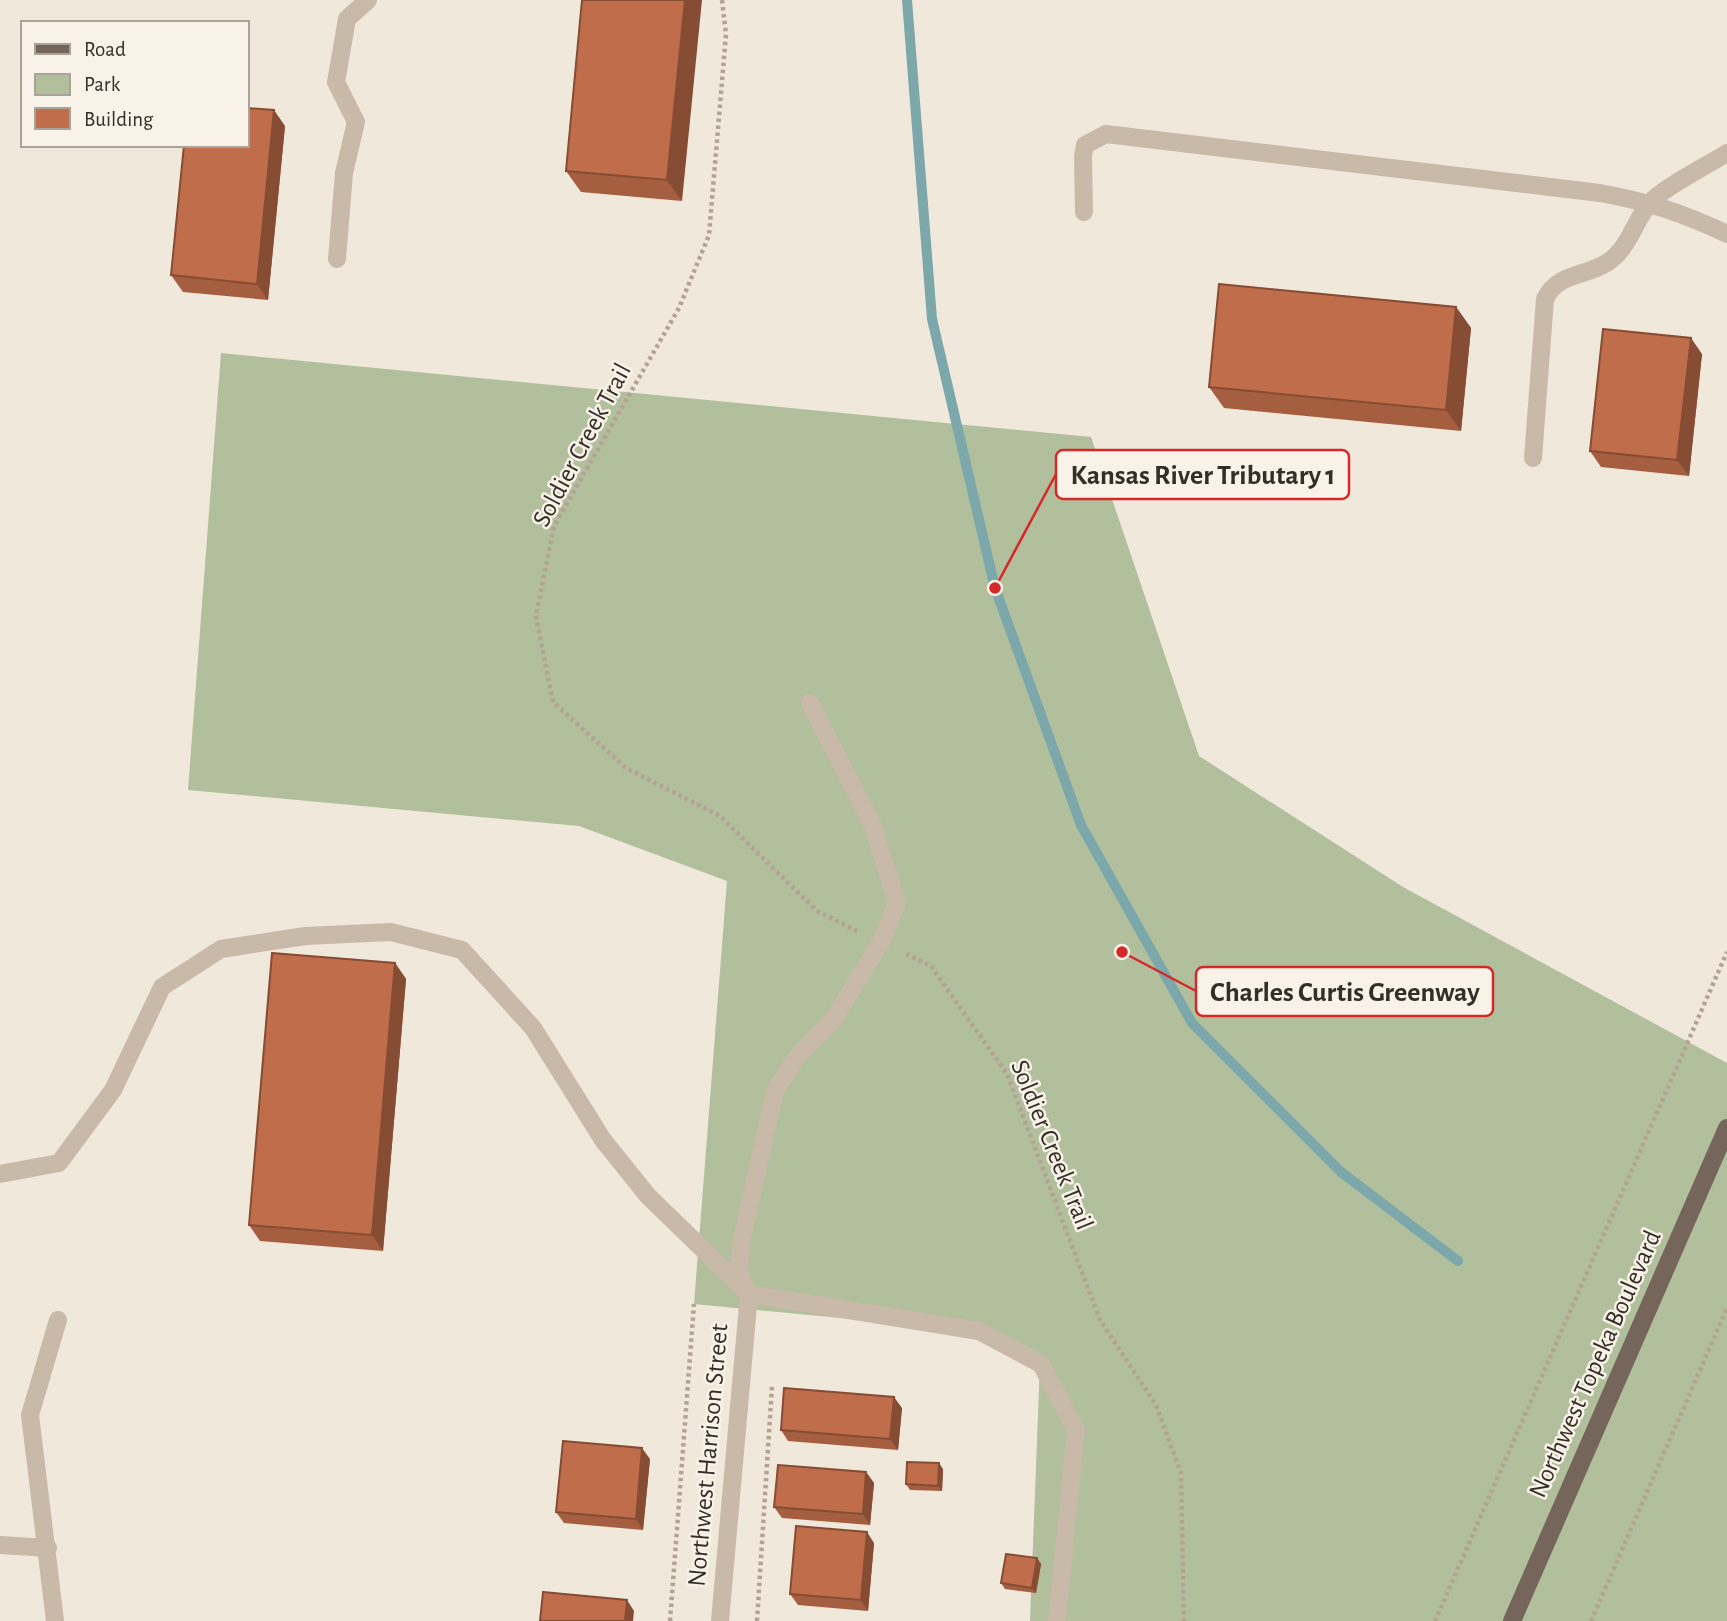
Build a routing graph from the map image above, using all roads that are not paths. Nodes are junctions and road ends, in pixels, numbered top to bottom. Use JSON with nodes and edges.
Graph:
{"nodes":[{"id":1,"x":368,"y":0,"type":"edge"},
{"id":2,"x":1727,"y":153,"type":"edge"},
{"id":3,"x":1650,"y":202,"type":"junction"},
{"id":4,"x":1084,"y":212,"type":"dead end"},
{"id":5,"x":1727,"y":234,"type":"edge"},
{"id":6,"x":337,"y":260,"type":"dead end"},
{"id":7,"x":1533,"y":458,"type":"dead end"},
{"id":8,"x":810,"y":703,"type":"dead end"},
{"id":9,"x":1727,"y":1128,"type":"edge"},
{"id":10,"x":0,"y":1174,"type":"edge"},
{"id":11,"x":749,"y":1294,"type":"junction"},
{"id":12,"x":58,"y":1320,"type":"dead end"},
{"id":13,"x":0,"y":1545,"type":"edge"},
{"id":14,"x":48,"y":1548,"type":"junction"},
{"id":15,"x":55,"y":1621,"type":"edge"},
{"id":16,"x":720,"y":1621,"type":"edge"},
{"id":17,"x":1057,"y":1621,"type":"edge"},
{"id":18,"x":1512,"y":1621,"type":"edge"}],
"edges":[{"from":1,"to":6,"type":"street"},
{"from":2,"to":3,"type":"street"},
{"from":3,"to":4,"type":"street"},
{"from":3,"to":5,"type":"street"},
{"from":3,"to":7,"type":"street"},
{"from":8,"to":11,"type":"street"},
{"from":9,"to":18,"type":"main road","name":"Northwest Topeka Boulevard"},
{"from":10,"to":11,"type":"street"},
{"from":11,"to":16,"type":"street","name":"Northwest Harrison Street"},
{"from":11,"to":17,"type":"street"},
{"from":12,"to":14,"type":"street"},
{"from":13,"to":14,"type":"street"},
{"from":14,"to":15,"type":"street"}]}
